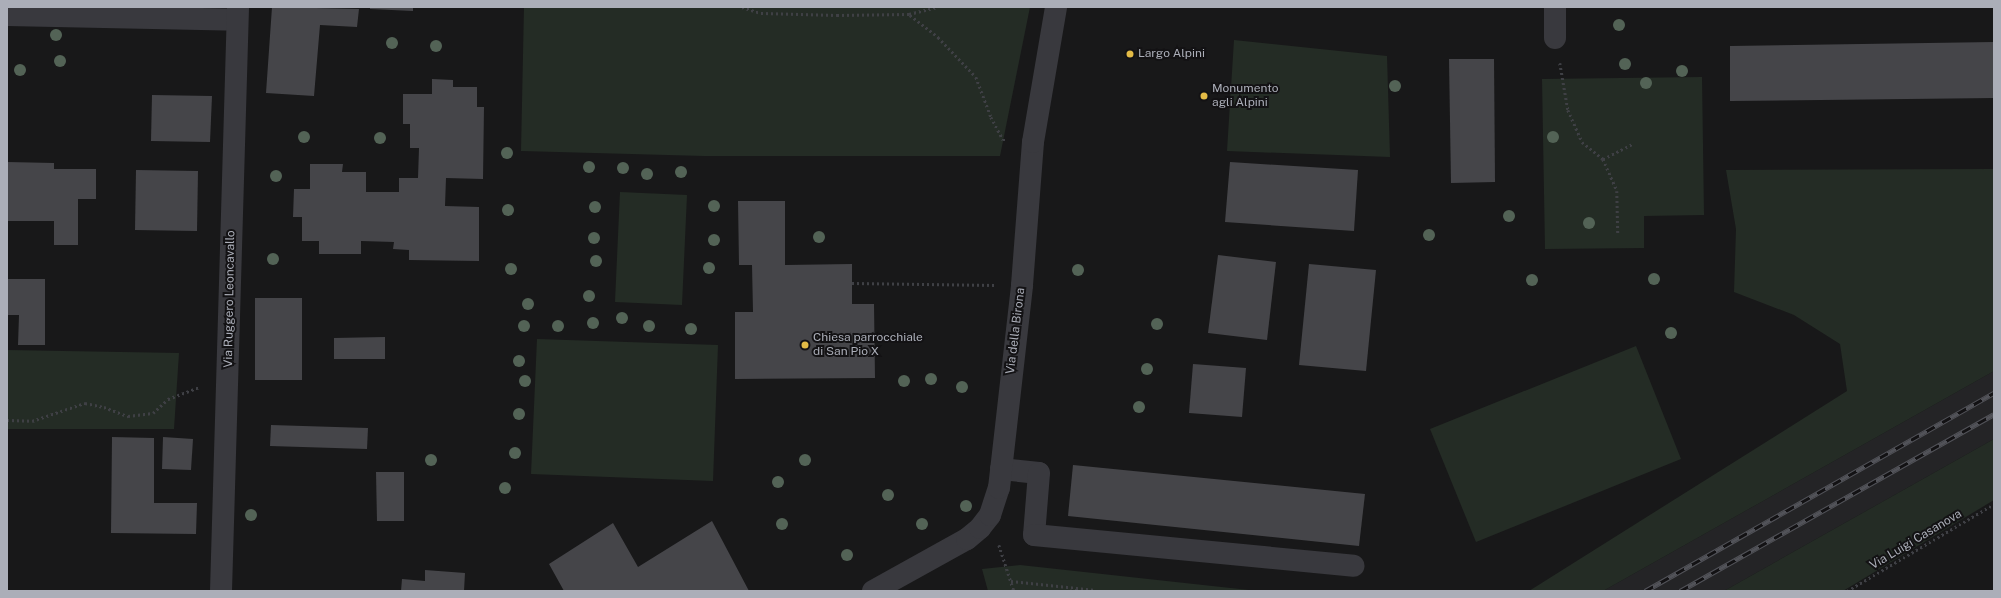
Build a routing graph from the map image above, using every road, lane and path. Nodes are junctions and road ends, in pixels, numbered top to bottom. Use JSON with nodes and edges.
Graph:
{"nodes":[{"id":1,"x":742,"y":7,"type":"edge"},
{"id":2,"x":937,"y":7,"type":"edge"},
{"id":3,"x":1056,"y":7,"type":"edge"},
{"id":4,"x":1555,"y":7,"type":"edge"},
{"id":5,"x":238,"y":13,"type":"edge"},
{"id":6,"x":7,"y":14,"type":"edge"},
{"id":7,"x":909,"y":14,"type":"junction"},
{"id":8,"x":1555,"y":38,"type":"joint"},
{"id":9,"x":1033,"y":142,"type":"junction"},
{"id":10,"x":1633,"y":144,"type":"dead end"},
{"id":11,"x":1603,"y":159,"type":"junction"},
{"id":12,"x":1618,"y":234,"type":"dead end"},
{"id":13,"x":852,"y":282,"type":"dead end"},
{"id":14,"x":1022,"y":285,"type":"junction"},
{"id":15,"x":228,"y":377,"type":"junction"},
{"id":16,"x":7,"y":420,"type":"edge"},
{"id":17,"x":1001,"y":469,"type":"junction"},
{"id":18,"x":1994,"y":504,"type":"edge"},
{"id":19,"x":998,"y":543,"type":"dead end"},
{"id":20,"x":1354,"y":566,"type":"dead end"},
{"id":21,"x":1012,"y":582,"type":"junction"},
{"id":22,"x":1096,"y":590,"type":"dead end"},
{"id":23,"x":221,"y":591,"type":"edge"},
{"id":24,"x":873,"y":591,"type":"edge"},
{"id":25,"x":1014,"y":591,"type":"edge"},
{"id":26,"x":1847,"y":591,"type":"edge"}],
"edges":[{"from":1,"to":7,"type":"path"},
{"from":2,"to":7,"type":"path"},
{"from":3,"to":9,"type":"street","name":"Via della Birona"},
{"from":4,"to":8,"type":"street"},
{"from":5,"to":6,"type":"street"},
{"from":5,"to":15,"type":"street","name":"Via Ruggero Leoncavallo"},
{"from":7,"to":9,"type":"path"},
{"from":8,"to":11,"type":"path"},
{"from":9,"to":14,"type":"street","name":"Via della Birona"},
{"from":10,"to":11,"type":"path"},
{"from":11,"to":12,"type":"path"},
{"from":13,"to":14,"type":"path"},
{"from":14,"to":17,"type":"street","name":"Via della Birona"},
{"from":15,"to":16,"type":"path"},
{"from":15,"to":23,"type":"street","name":"Via Ruggero Leoncavallo"},
{"from":17,"to":20,"type":"street"},
{"from":17,"to":24,"type":"street","name":"Via della Birona"},
{"from":18,"to":26,"type":"path","name":"Via Luigi Casanova"},
{"from":19,"to":21,"type":"path"},
{"from":21,"to":22,"type":"path"},
{"from":21,"to":25,"type":"path"}]}
